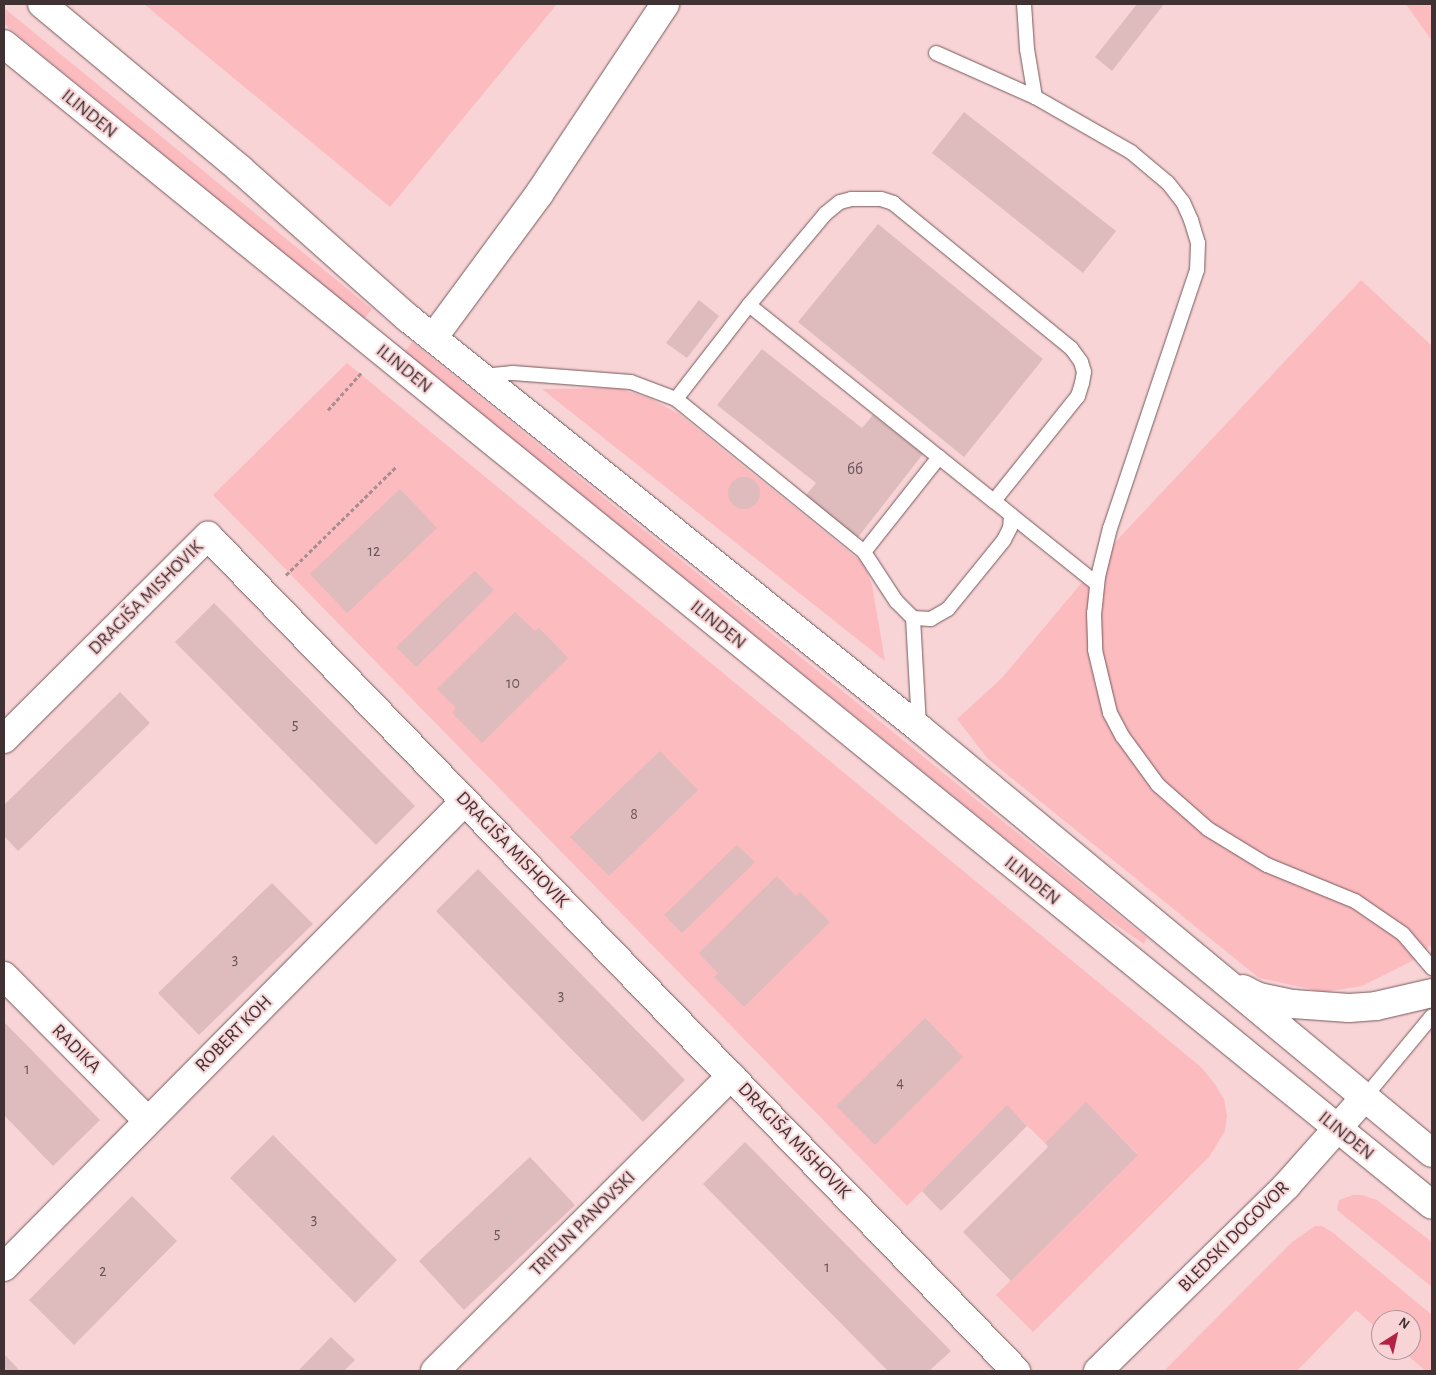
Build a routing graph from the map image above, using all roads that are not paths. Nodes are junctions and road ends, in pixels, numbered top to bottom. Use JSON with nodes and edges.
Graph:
{"nodes":[{"id":1,"x":42,"y":4,"type":"edge"},
{"id":2,"x":665,"y":4,"type":"edge"},
{"id":3,"x":1024,"y":4,"type":"edge"},
{"id":4,"x":4,"y":44,"type":"edge"},
{"id":5,"x":936,"y":53,"type":"dead end"},
{"id":6,"x":1035,"y":97,"type":"junction"},
{"id":7,"x":749,"y":305,"type":"junction"},
{"id":8,"x":433,"y":338,"type":"junction"},
{"id":9,"x":480,"y":376,"type":"junction"},
{"id":10,"x":676,"y":399,"type":"junction"},
{"id":11,"x":940,"y":457,"type":"junction"},
{"id":12,"x":994,"y":501,"type":"junction"},
{"id":13,"x":1011,"y":515,"type":"junction"},
{"id":14,"x":864,"y":552,"type":"junction"},
{"id":15,"x":1097,"y":584,"type":"junction"},
{"id":16,"x":912,"y":618,"type":"junction"},
{"id":17,"x":919,"y":728,"type":"junction"},
{"id":18,"x":4,"y":739,"type":"edge"},
{"id":19,"x":465,"y":801,"type":"junction"},
{"id":20,"x":1432,"y":968,"type":"edge"},
{"id":21,"x":4,"y":976,"type":"edge"},
{"id":22,"x":1224,"y":981,"type":"junction"},
{"id":23,"x":1432,"y":994,"type":"edge"},
{"id":24,"x":1432,"y":1016,"type":"edge"},
{"id":25,"x":731,"y":1076,"type":"junction"},
{"id":26,"x":1366,"y":1097,"type":"junction"},
{"id":27,"x":148,"y":1121,"type":"junction"},
{"id":28,"x":1338,"y":1129,"type":"junction"},
{"id":29,"x":1432,"y":1152,"type":"edge"},
{"id":30,"x":1432,"y":1205,"type":"edge"},
{"id":31,"x":4,"y":1267,"type":"edge"},
{"id":32,"x":434,"y":1371,"type":"edge"},
{"id":33,"x":1016,"y":1371,"type":"edge"},
{"id":34,"x":1098,"y":1371,"type":"edge"}],
"edges":[{"from":1,"to":8,"type":"street"},
{"from":2,"to":8,"type":"street"},
{"from":3,"to":6,"type":"lane"},
{"from":4,"to":28,"type":"street","name":"ILINDEN"},
{"from":5,"to":6,"type":"lane"},
{"from":6,"to":15,"type":"lane"},
{"from":7,"to":10,"type":"lane"},
{"from":7,"to":11,"type":"lane"},
{"from":7,"to":12,"type":"lane"},
{"from":8,"to":9,"type":"street"},
{"from":9,"to":10,"type":"lane"},
{"from":9,"to":17,"type":"street"},
{"from":10,"to":14,"type":"lane"},
{"from":11,"to":12,"type":"lane"},
{"from":11,"to":14,"type":"lane"},
{"from":12,"to":13,"type":"lane"},
{"from":13,"to":15,"type":"lane"},
{"from":13,"to":16,"type":"lane"},
{"from":14,"to":16,"type":"lane"},
{"from":15,"to":20,"type":"lane"},
{"from":16,"to":17,"type":"lane"},
{"from":17,"to":22,"type":"street"},
{"from":18,"to":19,"type":"street","name":"DRAGIŠA MISHOVIK"},
{"from":19,"to":25,"type":"street","name":"DRAGIŠA MISHOVIK"},
{"from":19,"to":27,"type":"street","name":"ROBERT KOH"},
{"from":21,"to":27,"type":"street","name":"RADIKA"},
{"from":22,"to":23,"type":"street"},
{"from":22,"to":26,"type":"street"},
{"from":24,"to":26,"type":"lane"},
{"from":25,"to":32,"type":"street","name":"TRIFUN PANOVSKI"},
{"from":25,"to":33,"type":"street","name":"DRAGIŠA MISHOVIK"},
{"from":26,"to":28,"type":"street","name":"BLEDSKI DOGOVOR"},
{"from":26,"to":29,"type":"street"},
{"from":27,"to":31,"type":"street","name":"ROBERT KOH"},
{"from":28,"to":30,"type":"street","name":"ILINDEN"},
{"from":28,"to":34,"type":"street","name":"BLEDSKI DOGOVOR"}]}
